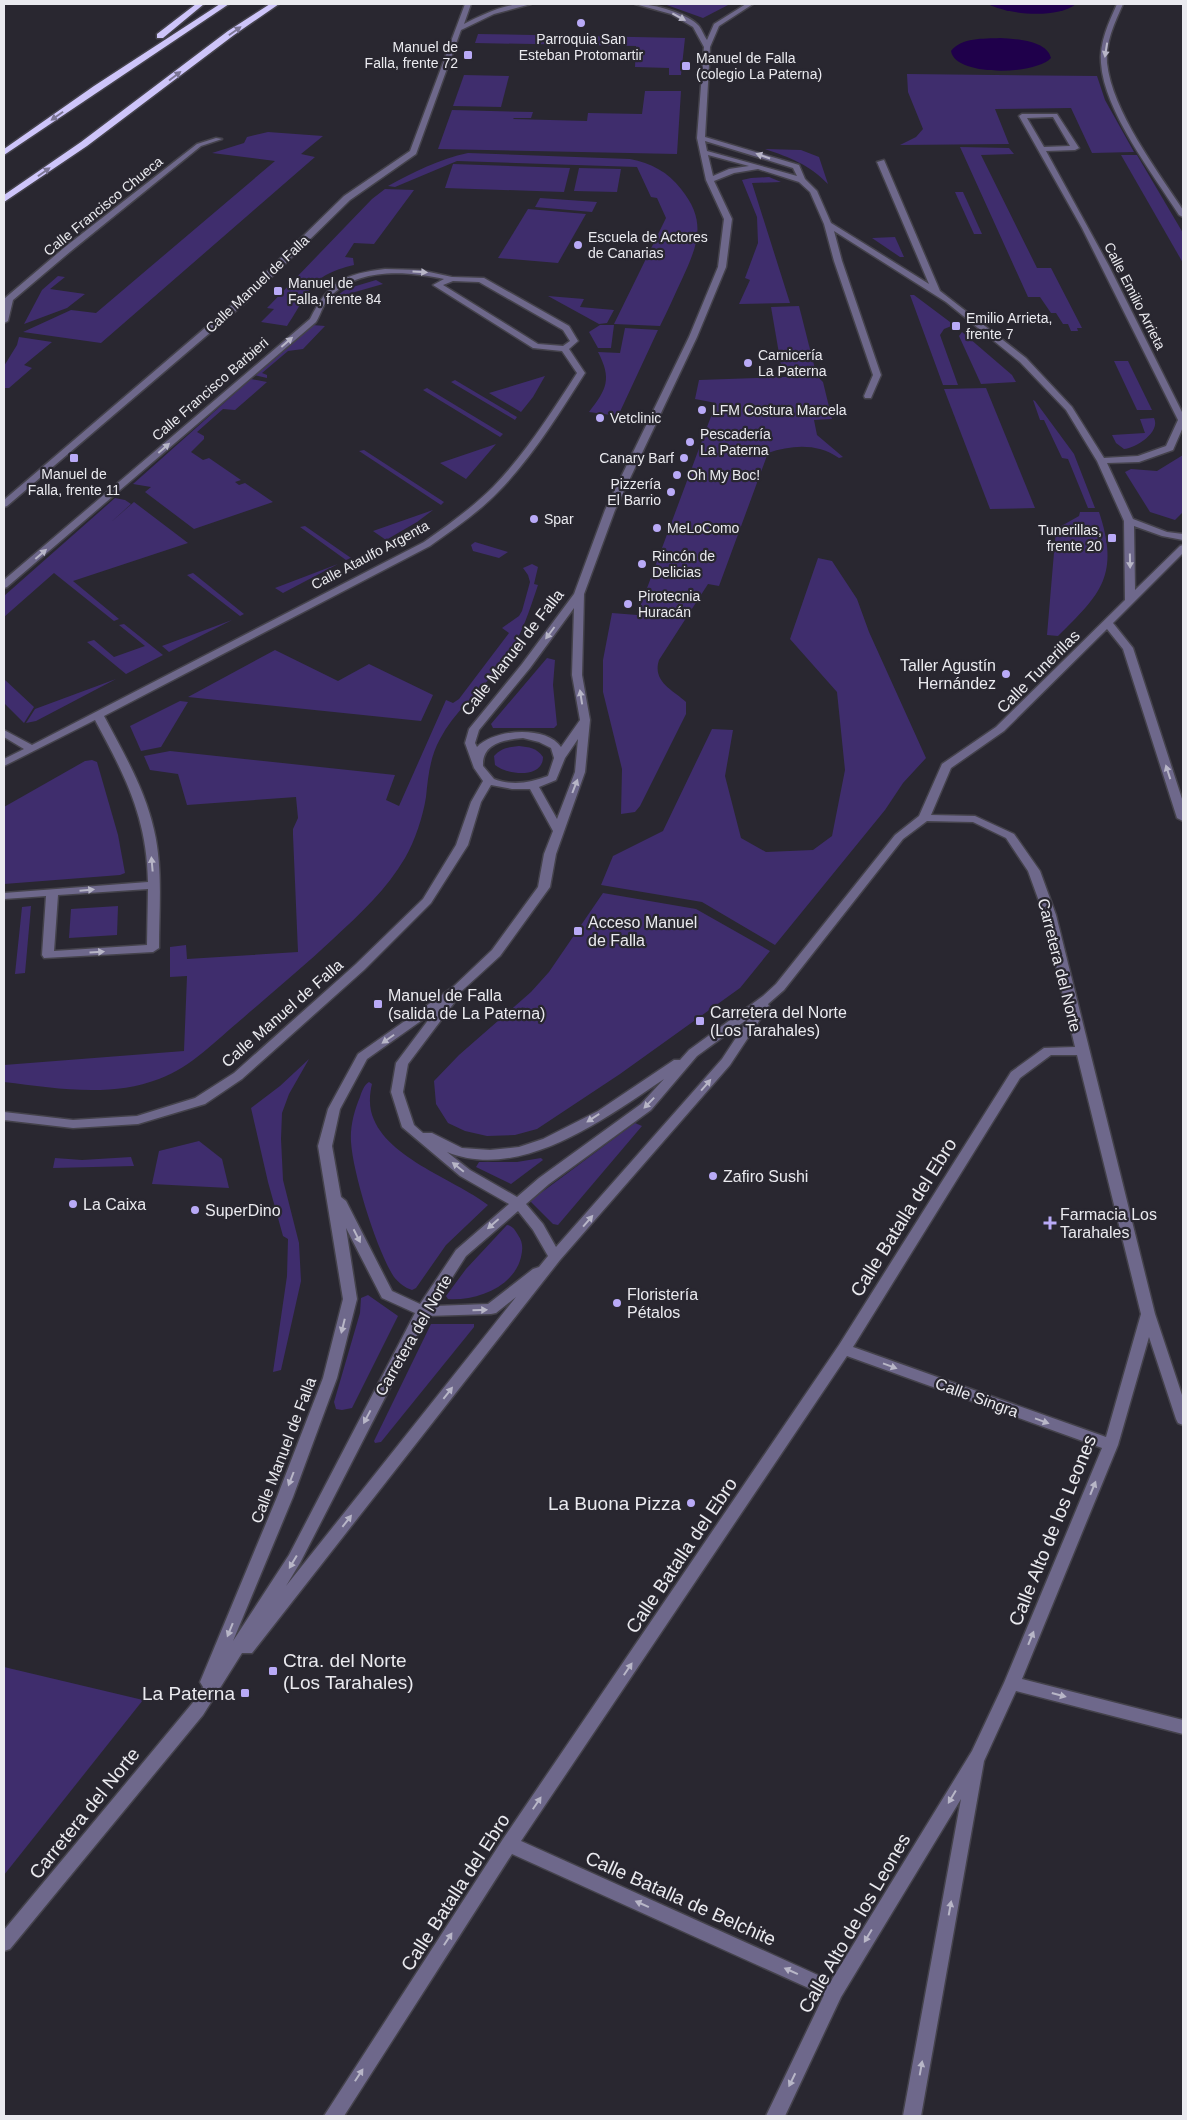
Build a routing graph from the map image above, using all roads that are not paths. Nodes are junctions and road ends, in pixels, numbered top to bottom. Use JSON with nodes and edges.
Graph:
{"nodes":[{"id":1,"x":200,"y":4,"type":"edge"},
{"id":2,"x":225,"y":4,"type":"edge"},
{"id":3,"x":274,"y":4,"type":"edge"},
{"id":4,"x":468,"y":4,"type":"edge"},
{"id":5,"x":528,"y":4,"type":"edge"},
{"id":6,"x":638,"y":4,"type":"edge"},
{"id":7,"x":750,"y":4,"type":"edge"},
{"id":8,"x":1120,"y":4,"type":"edge"},
{"id":9,"x":457,"y":30,"type":"junction"},
{"id":10,"x":707,"y":48,"type":"junction"},
{"id":11,"x":97,"y":88,"type":"junction"},
{"id":12,"x":701,"y":138,"type":"junction"},
{"id":13,"x":218,"y":139,"type":"dead end"},
{"id":14,"x":1042,"y":149,"type":"junction"},
{"id":15,"x":703,"y":152,"type":"junction"},
{"id":16,"x":4,"y":153,"type":"edge"},
{"id":17,"x":881,"y":162,"type":"dead end"},
{"id":18,"x":758,"y":167,"type":"junction"},
{"id":19,"x":710,"y":180,"type":"junction"},
{"id":20,"x":802,"y":180,"type":"junction"},
{"id":21,"x":4,"y":199,"type":"edge"},
{"id":22,"x":1183,"y":215,"type":"edge"},
{"id":23,"x":828,"y":224,"type":"junction"},
{"id":24,"x":452,"y":279,"type":"junction"},
{"id":25,"x":936,"y":291,"type":"junction"},
{"id":26,"x":6,"y":302,"type":"edge"},
{"id":27,"x":4,"y":321,"type":"edge"},
{"id":28,"x":565,"y":349,"type":"junction"},
{"id":29,"x":868,"y":396,"type":"dead end"},
{"id":30,"x":1101,"y":461,"type":"junction"},
{"id":31,"x":4,"y":504,"type":"edge"},
{"id":32,"x":1128,"y":521,"type":"junction"},
{"id":33,"x":1183,"y":536,"type":"edge"},
{"id":34,"x":1183,"y":548,"type":"edge"},
{"id":35,"x":4,"y":585,"type":"edge"},
{"id":36,"x":579,"y":594,"type":"junction"},
{"id":37,"x":1130,"y":601,"type":"junction"},
{"id":38,"x":1108,"y":624,"type":"junction"},
{"id":39,"x":98,"y":715,"type":"junction"},
{"id":40,"x":585,"y":720,"type":"junction"},
{"id":41,"x":4,"y":733,"type":"edge"},
{"id":42,"x":30,"y":748,"type":"junction"},
{"id":43,"x":561,"y":756,"type":"junction"},
{"id":44,"x":477,"y":760,"type":"junction"},
{"id":45,"x":4,"y":763,"type":"edge"},
{"id":46,"x":489,"y":780,"type":"junction"},
{"id":47,"x":533,"y":785,"type":"junction"},
{"id":48,"x":924,"y":818,"type":"junction"},
{"id":49,"x":1183,"y":818,"type":"edge"},
{"id":50,"x":558,"y":831,"type":"junction"},
{"id":51,"x":153,"y":885,"type":"junction"},
{"id":52,"x":52,"y":893,"type":"junction"},
{"id":53,"x":4,"y":896,"type":"edge"},
{"id":54,"x":457,"y":990,"type":"junction"},
{"id":55,"x":767,"y":999,"type":"junction"},
{"id":56,"x":1082,"y":1051,"type":"junction"},
{"id":57,"x":693,"y":1053,"type":"junction"},
{"id":58,"x":4,"y":1116,"type":"edge"},
{"id":59,"x":408,"y":1127,"type":"junction"},
{"id":60,"x":334,"y":1192,"type":"junction"},
{"id":61,"x":518,"y":1203,"type":"junction"},
{"id":62,"x":555,"y":1258,"type":"junction"},
{"id":63,"x":423,"y":1311,"type":"junction"},
{"id":64,"x":1148,"y":1314,"type":"junction"},
{"id":65,"x":844,"y":1349,"type":"junction"},
{"id":66,"x":1183,"y":1419,"type":"edge"},
{"id":67,"x":1110,"y":1445,"type":"junction"},
{"id":68,"x":1012,"y":1683,"type":"junction"},
{"id":69,"x":197,"y":1710,"type":"junction"},
{"id":70,"x":1183,"y":1727,"type":"edge"},
{"id":71,"x":978,"y":1756,"type":"junction"},
{"id":72,"x":509,"y":1844,"type":"junction"},
{"id":73,"x":4,"y":1943,"type":"edge"},
{"id":74,"x":835,"y":1991,"type":"junction"},
{"id":75,"x":333,"y":2116,"type":"edge"},
{"id":76,"x":775,"y":2116,"type":"edge"},
{"id":77,"x":912,"y":2116,"type":"edge"}],
"edges":[{"from":1,"to":11,"type":"highway"},
{"from":2,"to":11,"type":"highway"},
{"from":21,"to":3,"type":"highway","one_way":true},
{"from":4,"to":9,"type":"street","name":"Calle Manuel de Falla"},
{"from":5,"to":9,"type":"street"},
{"from":6,"to":10,"type":"street","one_way":true},
{"from":7,"to":10,"type":"street","name":"Calle Manuel de Falla"},
{"from":8,"to":22,"type":"street","one_way":true},
{"from":9,"to":31,"type":"street","name":"Calle Manuel de Falla"},
{"from":10,"to":12,"type":"street","name":"Calle Manuel de Falla"},
{"from":11,"to":16,"type":"highway","one_way":true},
{"from":12,"to":15,"type":"street","name":"Calle Manuel de Falla"},
{"from":20,"to":12,"type":"street","one_way":true},
{"from":13,"to":26,"type":"street","name":"Calle Francisco Chueca"},
{"from":14,"to":14,"type":"street","name":"Calle Emilio Arrieta"},
{"from":14,"to":30,"type":"street","name":"Calle Emilio Arrieta"},
{"from":15,"to":18,"type":"street"},
{"from":15,"to":19,"type":"street","name":"Calle Manuel de Falla"},
{"from":17,"to":25,"type":"street"},
{"from":18,"to":19,"type":"street"},
{"from":18,"to":20,"type":"street"},
{"from":19,"to":36,"type":"street","name":"Calle Manuel de Falla"},
{"from":20,"to":23,"type":"street"},
{"from":23,"to":25,"type":"street"},
{"from":23,"to":29,"type":"street"},
{"from":24,"to":28,"type":"street"},
{"from":24,"to":28,"type":"street"},
{"from":35,"to":24,"type":"street","name":"Calle Francisco Barbieri","one_way":true},
{"from":25,"to":30,"type":"street"},
{"from":26,"to":27,"type":"street"},
{"from":28,"to":39,"type":"street","name":"Calle Ataulfo Argenta"},
{"from":30,"to":32,"type":"street"},
{"from":32,"to":33,"type":"street"},
{"from":32,"to":37,"type":"street","one_way":true},
{"from":34,"to":37,"type":"street","name":"Calle Tunerillas"},
{"from":40,"to":36,"type":"street","name":"Calle Manuel de Falla","one_way":true},
{"from":36,"to":44,"type":"street","name":"Calle Manuel de Falla","one_way":true},
{"from":37,"to":38,"type":"street","name":"Calle Tunerillas"},
{"from":38,"to":48,"type":"street","name":"Calle Tunerillas"},
{"from":49,"to":38,"type":"street","one_way":true},
{"from":39,"to":42,"type":"street","name":"Calle Ataulfo Argenta"},
{"from":51,"to":39,"type":"street","one_way":true},
{"from":40,"to":43,"type":"street"},
{"from":50,"to":40,"type":"street","name":"Calle Manuel de Falla","one_way":true},
{"from":41,"to":42,"type":"street"},
{"from":42,"to":45,"type":"street","name":"Calle Ataulfo Argenta"},
{"from":43,"to":44,"type":"street"},
{"from":43,"to":47,"type":"street"},
{"from":44,"to":46,"type":"street"},
{"from":46,"to":47,"type":"street"},
{"from":46,"to":58,"type":"street","name":"Calle Manuel de Falla"},
{"from":47,"to":50,"type":"street"},
{"from":48,"to":55,"type":"street","name":"Carretera del Norte"},
{"from":48,"to":56,"type":"street","name":"Carretera del Norte"},
{"from":50,"to":54,"type":"street","name":"Calle Manuel de Falla"},
{"from":52,"to":51,"type":"street","one_way":true},
{"from":52,"to":51,"type":"street","one_way":true},
{"from":52,"to":53,"type":"street"},
{"from":54,"to":59,"type":"street","name":"Calle Manuel de Falla"},
{"from":54,"to":60,"type":"street","name":"Calle Manuel de Falla","one_way":true},
{"from":55,"to":57,"type":"street","name":"Carretera del Norte"},
{"from":62,"to":55,"type":"street","name":"Carretera del Norte","one_way":true},
{"from":56,"to":64,"type":"street","name":"Carretera del Norte"},
{"from":56,"to":65,"type":"street","name":"Calle Batalla del Ebro"},
{"from":57,"to":59,"type":"street","one_way":true},
{"from":57,"to":61,"type":"street","name":"Carretera del Norte","one_way":true},
{"from":61,"to":59,"type":"street","one_way":true},
{"from":60,"to":63,"type":"street","name":"Calle Manuel de Falla","one_way":true},
{"from":60,"to":69,"type":"street","name":"Calle Manuel de Falla","one_way":true},
{"from":61,"to":62,"type":"street"},
{"from":61,"to":63,"type":"street","name":"Carretera del Norte","one_way":true},
{"from":63,"to":62,"type":"street","name":"Calle Manuel de Falla","one_way":true},
{"from":69,"to":62,"type":"street","name":"Carretera del Norte","one_way":true},
{"from":63,"to":69,"type":"street","name":"Carretera del Norte","one_way":true},
{"from":64,"to":66,"type":"street","name":"Carretera del Norte"},
{"from":64,"to":67,"type":"street","name":"Calle Alto de los Leones"},
{"from":65,"to":67,"type":"street","name":"Calle Singra","one_way":true},
{"from":72,"to":65,"type":"street","name":"Calle Batalla del Ebro","one_way":true},
{"from":68,"to":67,"type":"street","name":"Calle Alto de los Leones","one_way":true},
{"from":68,"to":70,"type":"street","one_way":true},
{"from":68,"to":71,"type":"street","name":"Calle Alto de los Leones"},
{"from":69,"to":73,"type":"street","name":"Carretera del Norte"},
{"from":71,"to":74,"type":"street","name":"Calle Alto de los Leones","one_way":true},
{"from":77,"to":71,"type":"street","name":"Calle Alto de los Leones","one_way":true},
{"from":74,"to":72,"type":"street","name":"Calle Batalla de Belchite","one_way":true},
{"from":75,"to":72,"type":"street","name":"Calle Batalla del Ebro","one_way":true},
{"from":74,"to":76,"type":"street","name":"Calle Alto de los Leones","one_way":true}]}
